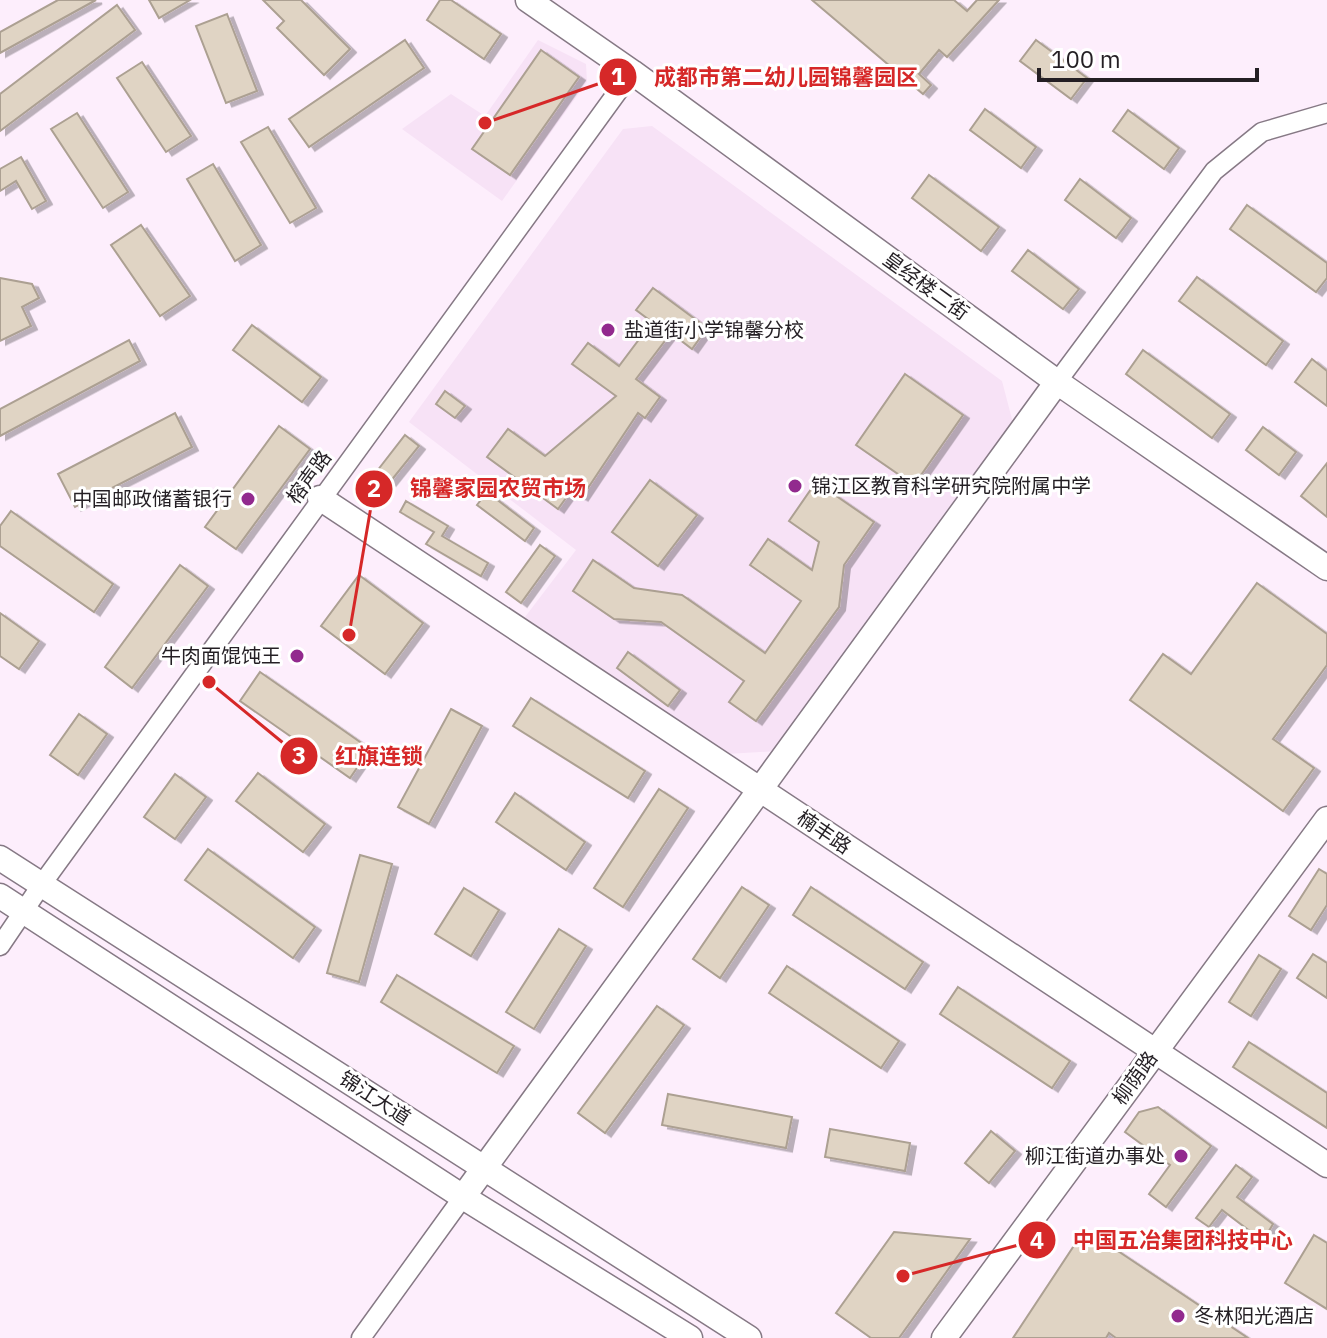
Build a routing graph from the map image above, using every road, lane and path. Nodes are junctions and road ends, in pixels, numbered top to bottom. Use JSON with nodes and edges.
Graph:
{"nodes":[{"id":1,"x":528,"y":0,"type":"edge"},
{"id":2,"x":632,"y":72,"type":"junction"},
{"id":3,"x":1327,"y":113,"type":"edge"},
{"id":4,"x":1057,"y":382,"type":"junction"},
{"id":5,"x":320,"y":498,"type":"junction"},
{"id":6,"x":1327,"y":568,"type":"edge"},
{"id":7,"x":760,"y":790,"type":"junction"},
{"id":8,"x":1327,"y":819,"type":"edge"},
{"id":9,"x":0,"y":858,"type":"edge"},
{"id":10,"x":42,"y":884,"type":"junction"},
{"id":11,"x":0,"y":896,"type":"edge"},
{"id":12,"x":25,"y":911,"type":"junction"},
{"id":13,"x":0,"y":946,"type":"edge"},
{"id":14,"x":1155,"y":1051,"type":"junction"},
{"id":15,"x":1327,"y":1165,"type":"edge"},
{"id":16,"x":484,"y":1168,"type":"junction"},
{"id":17,"x":463,"y":1197,"type":"junction"},
{"id":18,"x":361,"y":1338,"type":"edge"},
{"id":19,"x":690,"y":1338,"type":"edge"},
{"id":20,"x":749,"y":1338,"type":"edge"},
{"id":21,"x":944,"y":1338,"type":"edge"}],
"edges":[{"from":1,"to":2,"type":"street","name":"皇经楼二街"},
{"from":2,"to":4,"type":"street","name":"皇经楼二街"},
{"from":2,"to":5,"type":"street","name":"榕声路"},
{"from":3,"to":4,"type":"street"},
{"from":4,"to":6,"type":"street","name":"皇经楼二街"},
{"from":4,"to":7,"type":"street"},
{"from":5,"to":7,"type":"street","name":"楠丰路"},
{"from":5,"to":10,"type":"street","name":"榕声路"},
{"from":7,"to":14,"type":"street","name":"楠丰路"},
{"from":7,"to":16,"type":"street"},
{"from":8,"to":14,"type":"street","name":"柳荫路"},
{"from":9,"to":10,"type":"street","name":"锦江大道"},
{"from":10,"to":12,"type":"street","name":"榕声路"},
{"from":10,"to":16,"type":"street","name":"锦江大道"},
{"from":11,"to":12,"type":"street","name":"锦江大道"},
{"from":12,"to":13,"type":"street","name":"榕声路"},
{"from":12,"to":17,"type":"street","name":"锦江大道"},
{"from":14,"to":15,"type":"street","name":"楠丰路"},
{"from":14,"to":21,"type":"street","name":"柳荫路"},
{"from":16,"to":17,"type":"street"},
{"from":16,"to":20,"type":"street","name":"锦江大道"},
{"from":17,"to":18,"type":"street"},
{"from":17,"to":19,"type":"street","name":"锦江大道"}]}
